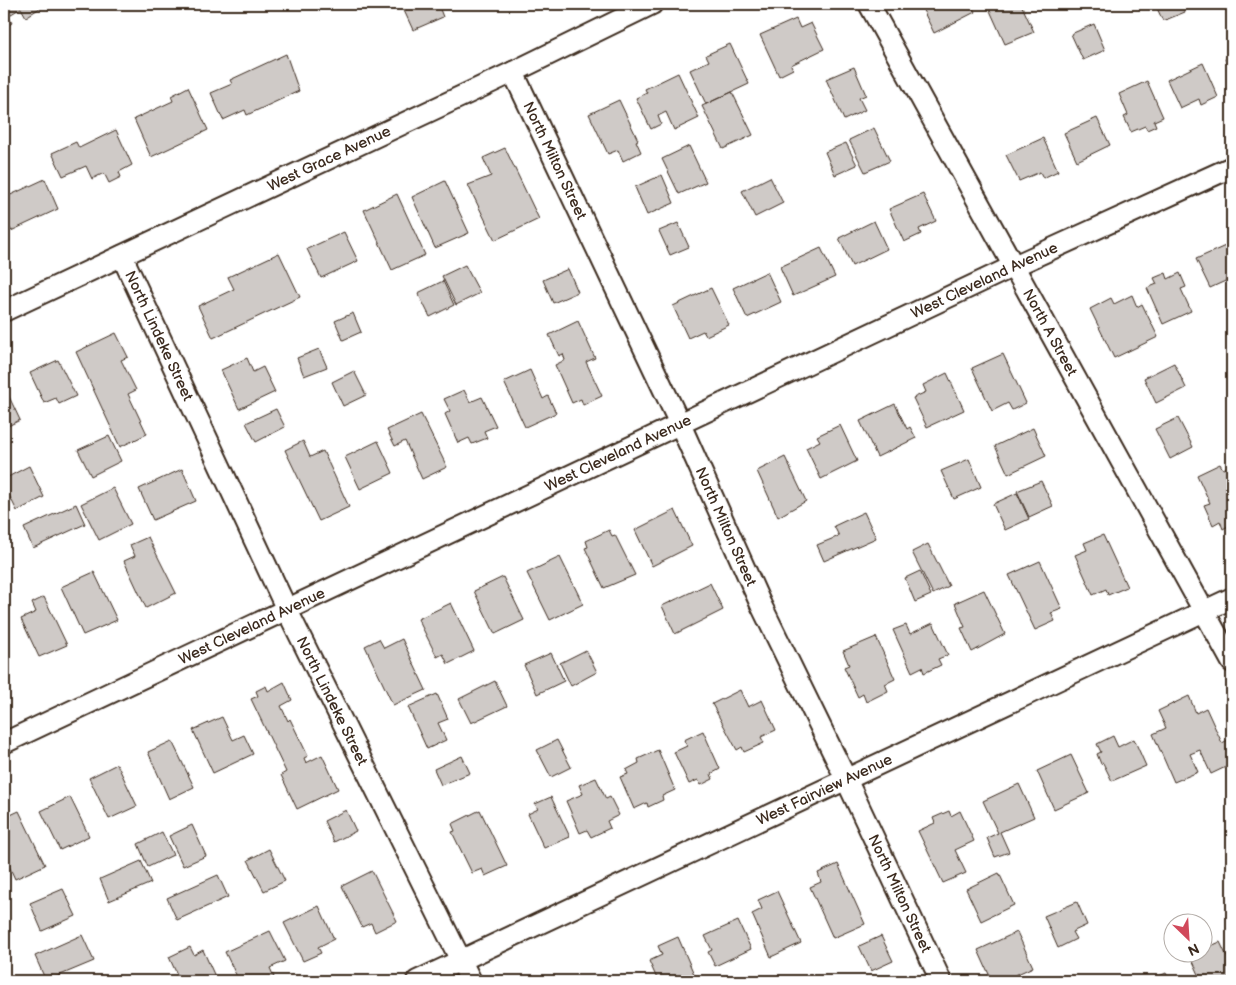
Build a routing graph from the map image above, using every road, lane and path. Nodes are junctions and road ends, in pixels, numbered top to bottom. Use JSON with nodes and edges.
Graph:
{"nodes":[{"id":1,"x":652,"y":4,"type":"edge"},
{"id":2,"x":869,"y":4,"type":"edge"},
{"id":3,"x":514,"y":72,"type":"junction"},
{"id":4,"x":1232,"y":167,"type":"edge"},
{"id":5,"x":122,"y":256,"type":"junction"},
{"id":6,"x":1014,"y":266,"type":"junction"},
{"id":7,"x":4,"y":311,"type":"edge"},
{"id":8,"x":680,"y":424,"type":"junction"},
{"id":9,"x":1232,"y":598,"type":"edge"},
{"id":10,"x":288,"y":610,"type":"junction"},
{"id":11,"x":1204,"y":611,"type":"junction"},
{"id":12,"x":1232,"y":662,"type":"edge"},
{"id":13,"x":4,"y":743,"type":"edge"},
{"id":14,"x":846,"y":779,"type":"junction"},
{"id":15,"x":462,"y":960,"type":"junction"},
{"id":16,"x":417,"y":981,"type":"edge"},
{"id":17,"x":472,"y":981,"type":"edge"},
{"id":18,"x":941,"y":981,"type":"edge"}],
"edges":[{"from":1,"to":3,"type":"street","name":"West Grace Avenue"},
{"from":2,"to":6,"type":"street","name":"North A Street"},
{"from":3,"to":5,"type":"street","name":"West Grace Avenue"},
{"from":3,"to":8,"type":"street","name":"North Milton Street"},
{"from":4,"to":6,"type":"street","name":"West Cleveland Avenue"},
{"from":5,"to":7,"type":"street","name":"West Grace Avenue"},
{"from":5,"to":10,"type":"street","name":"North Lindeke Street"},
{"from":6,"to":8,"type":"street","name":"West Cleveland Avenue"},
{"from":6,"to":11,"type":"street","name":"North A Street"},
{"from":8,"to":10,"type":"street","name":"West Cleveland Avenue"},
{"from":8,"to":14,"type":"street","name":"North Milton Street"},
{"from":9,"to":11,"type":"street","name":"West Fairview Avenue"},
{"from":10,"to":13,"type":"street","name":"West Cleveland Avenue"},
{"from":10,"to":15,"type":"street","name":"North Lindeke Street"},
{"from":11,"to":12,"type":"street","name":"North A Street"},
{"from":11,"to":14,"type":"street","name":"West Fairview Avenue"},
{"from":14,"to":15,"type":"street","name":"West Fairview Avenue"},
{"from":14,"to":18,"type":"street","name":"North Milton Street"},
{"from":15,"to":16,"type":"street","name":"West Fairview Avenue"},
{"from":15,"to":17,"type":"street","name":"North Lindeke Street"}]}
